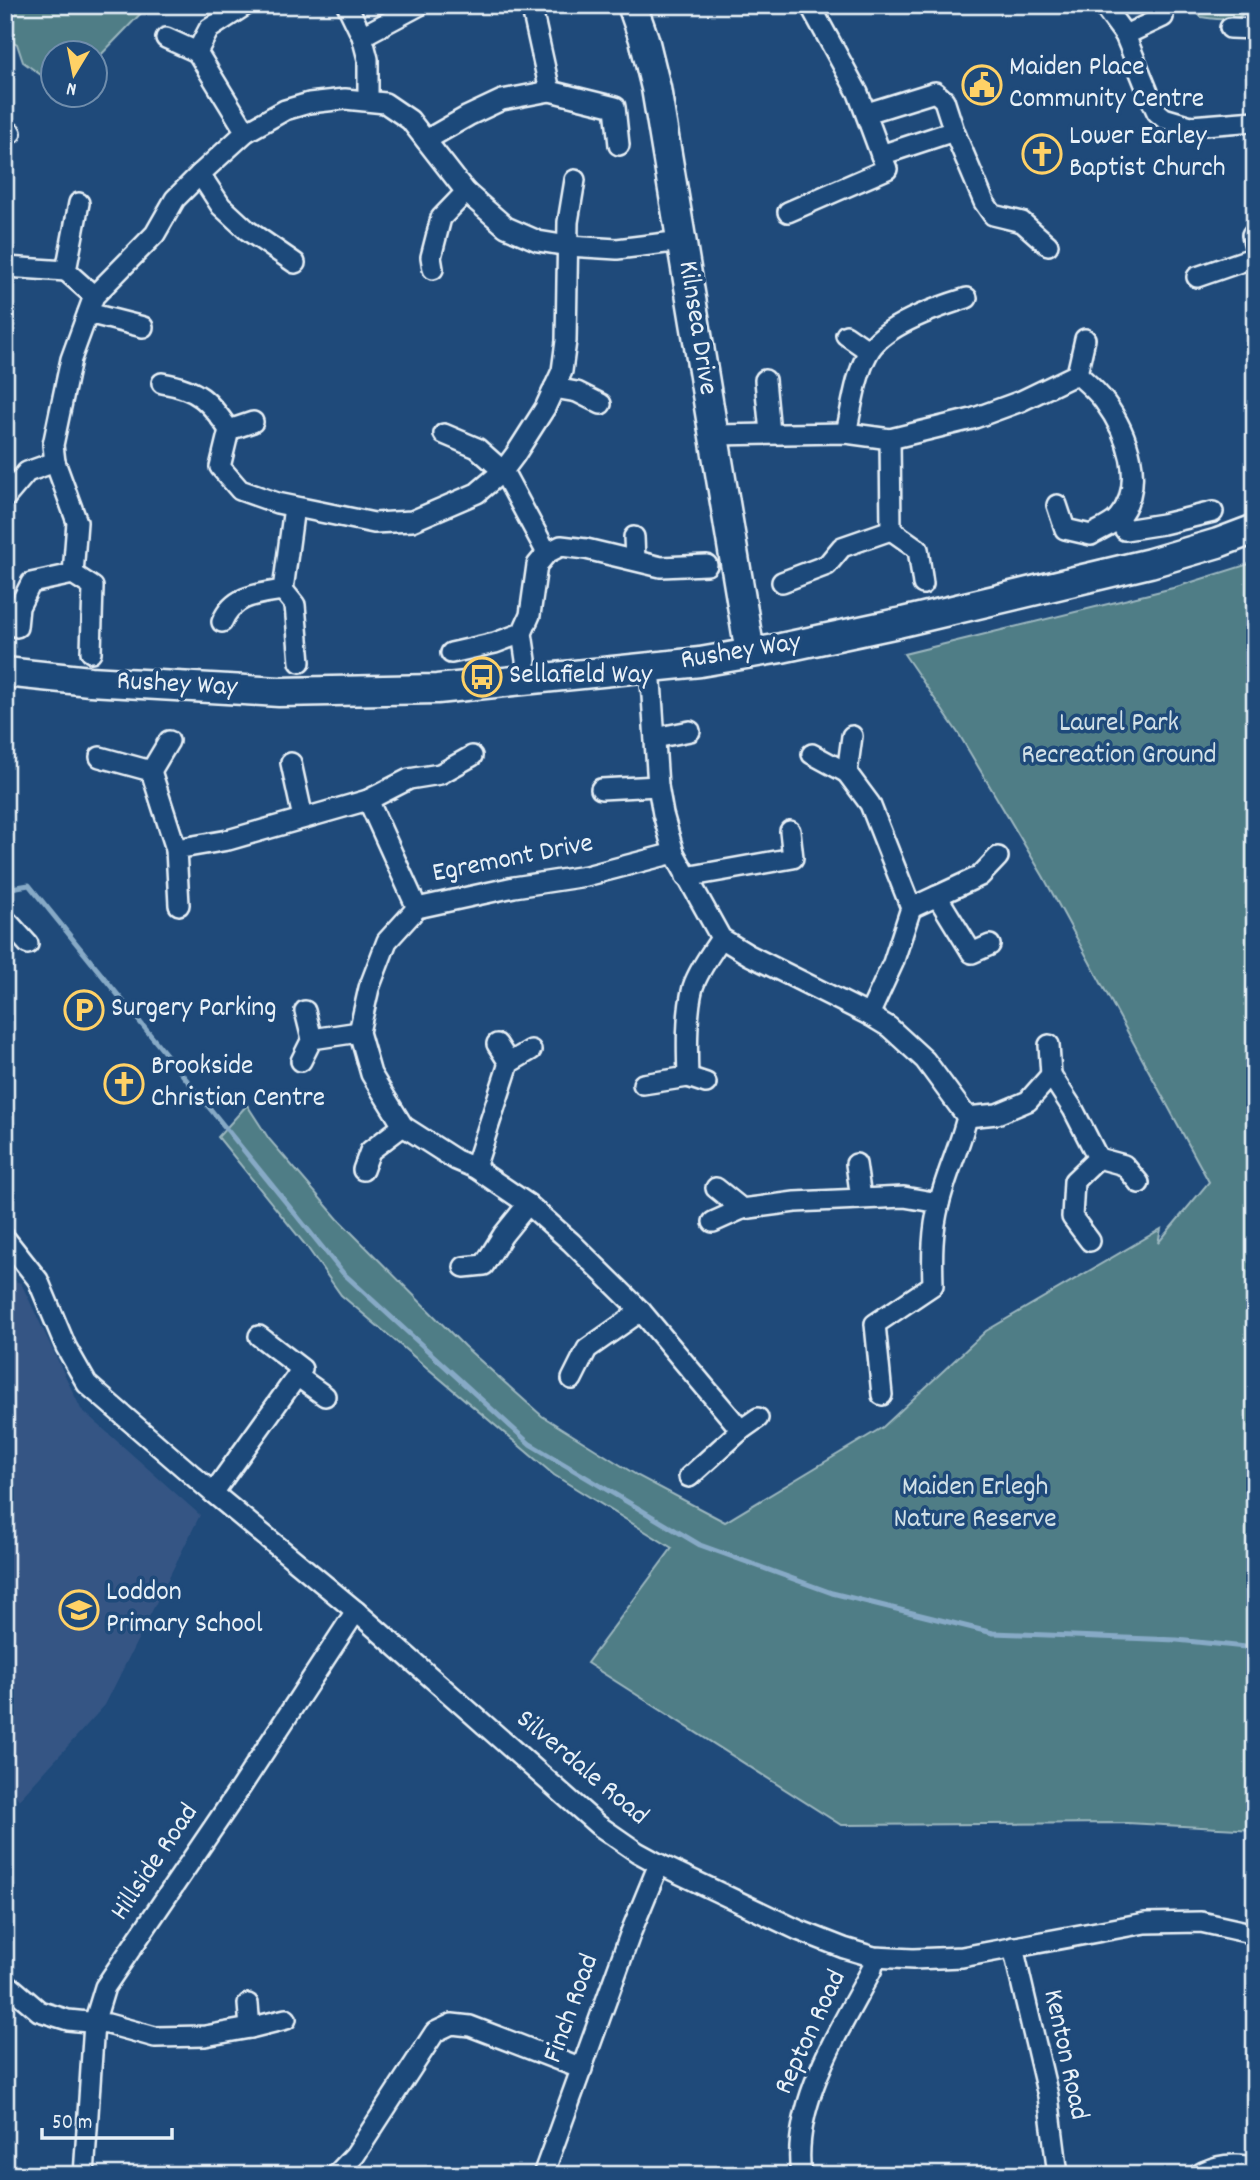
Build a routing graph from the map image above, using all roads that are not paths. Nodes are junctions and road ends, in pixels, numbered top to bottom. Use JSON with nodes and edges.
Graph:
{"nodes":[{"id":1,"x":246,"y":5,"type":"edge"},
{"id":2,"x":347,"y":5,"type":"edge"},
{"id":3,"x":420,"y":5,"type":"edge"},
{"id":4,"x":531,"y":5,"type":"edge"},
{"id":5,"x":632,"y":5,"type":"edge"},
{"id":6,"x":810,"y":5,"type":"edge"},
{"id":7,"x":1108,"y":12,"type":"dead end"},
{"id":8,"x":1163,"y":17,"type":"dead end"},
{"id":9,"x":1230,"y":28,"type":"dead end"},
{"id":10,"x":1255,"y":29,"type":"edge"},
{"id":11,"x":362,"y":36,"type":"junction"},
{"id":12,"x":1125,"y":36,"type":"junction"},
{"id":13,"x":166,"y":38,"type":"dead end"},
{"id":14,"x":197,"y":52,"type":"junction"},
{"id":15,"x":550,"y":91,"type":"junction"},
{"id":16,"x":368,"y":100,"type":"junction"},
{"id":17,"x":867,"y":113,"type":"junction"},
{"id":18,"x":1255,"y":121,"type":"edge"},
{"id":19,"x":954,"y":131,"type":"junction"},
{"id":20,"x":246,"y":132,"type":"junction"},
{"id":21,"x":426,"y":140,"type":"junction"},
{"id":22,"x":619,"y":145,"type":"dead end"},
{"id":23,"x":881,"y":155,"type":"junction"},
{"id":24,"x":200,"y":174,"type":"junction"},
{"id":25,"x":575,"y":180,"type":"dead end"},
{"id":26,"x":466,"y":192,"type":"junction"},
{"id":27,"x":79,"y":203,"type":"dead end"},
{"id":28,"x":789,"y":212,"type":"dead end"},
{"id":29,"x":682,"y":241,"type":"junction"},
{"id":30,"x":1048,"y":245,"type":"dead end"},
{"id":31,"x":568,"y":246,"type":"junction"},
{"id":32,"x":1255,"y":257,"type":"edge"},
{"id":33,"x":295,"y":264,"type":"dead end"},
{"id":34,"x":5,"y":267,"type":"edge"},
{"id":35,"x":433,"y":269,"type":"dead end"},
{"id":36,"x":66,"y":271,"type":"junction"},
{"id":37,"x":1197,"y":277,"type":"dead end"},
{"id":38,"x":967,"y":298,"type":"dead end"},
{"id":39,"x":91,"y":304,"type":"junction"},
{"id":40,"x":143,"y":327,"type":"dead end"},
{"id":41,"x":846,"y":335,"type":"dead end"},
{"id":42,"x":1085,"y":339,"type":"dead end"},
{"id":43,"x":869,"y":351,"type":"junction"},
{"id":44,"x":1077,"y":374,"type":"junction"},
{"id":45,"x":765,"y":380,"type":"dead end"},
{"id":46,"x":162,"y":383,"type":"dead end"},
{"id":47,"x":554,"y":388,"type":"junction"},
{"id":48,"x":601,"y":404,"type":"dead end"},
{"id":49,"x":253,"y":422,"type":"dead end"},
{"id":50,"x":229,"y":430,"type":"junction"},
{"id":51,"x":444,"y":433,"type":"dead end"},
{"id":52,"x":770,"y":433,"type":"junction"},
{"id":53,"x":846,"y":433,"type":"junction"},
{"id":54,"x":714,"y":435,"type":"junction"},
{"id":55,"x":890,"y":439,"type":"junction"},
{"id":56,"x":55,"y":462,"type":"junction"},
{"id":57,"x":503,"y":471,"type":"junction"},
{"id":58,"x":5,"y":498,"type":"edge"},
{"id":59,"x":1057,"y":505,"type":"dead end"},
{"id":60,"x":294,"y":507,"type":"junction"},
{"id":61,"x":1213,"y":512,"type":"dead end"},
{"id":62,"x":1118,"y":518,"type":"junction"},
{"id":63,"x":1255,"y":529,"type":"edge"},
{"id":64,"x":891,"y":530,"type":"junction"},
{"id":65,"x":634,"y":537,"type":"dead end"},
{"id":66,"x":547,"y":553,"type":"junction"},
{"id":67,"x":635,"y":559,"type":"junction"},
{"id":68,"x":707,"y":565,"type":"dead end"},
{"id":69,"x":73,"y":574,"type":"junction"},
{"id":70,"x":782,"y":582,"type":"dead end"},
{"id":71,"x":923,"y":584,"type":"dead end"},
{"id":72,"x":283,"y":590,"type":"junction"},
{"id":73,"x":222,"y":622,"type":"dead end"},
{"id":74,"x":17,"y":627,"type":"dead end"},
{"id":75,"x":522,"y":633,"type":"junction"},
{"id":76,"x":91,"y":652,"type":"dead end"},
{"id":77,"x":451,"y":653,"type":"dead end"},
{"id":78,"x":750,"y":653,"type":"junction"},
{"id":79,"x":526,"y":660,"type":"dead end"},
{"id":80,"x":300,"y":662,"type":"dead end"},
{"id":81,"x":650,"y":666,"type":"junction"},
{"id":82,"x":5,"y":672,"type":"edge"},
{"id":83,"x":690,"y":731,"type":"dead end"},
{"id":84,"x":852,"y":736,"type":"dead end"},
{"id":85,"x":655,"y":738,"type":"junction"},
{"id":86,"x":169,"y":741,"type":"dead end"},
{"id":87,"x":812,"y":754,"type":"dead end"},
{"id":88,"x":472,"y":756,"type":"dead end"},
{"id":89,"x":100,"y":757,"type":"dead end"},
{"id":90,"x":291,"y":763,"type":"dead end"},
{"id":91,"x":151,"y":771,"type":"junction"},
{"id":92,"x":847,"y":773,"type":"junction"},
{"id":93,"x":659,"y":786,"type":"junction"},
{"id":94,"x":601,"y":789,"type":"dead end"},
{"id":95,"x":368,"y":800,"type":"junction"},
{"id":96,"x":303,"y":818,"type":"junction"},
{"id":97,"x":790,"y":831,"type":"dead end"},
{"id":98,"x":176,"y":849,"type":"junction"},
{"id":99,"x":674,"y":853,"type":"junction"},
{"id":100,"x":999,"y":857,"type":"dead end"},
{"id":101,"x":686,"y":877,"type":"junction"},
{"id":102,"x":937,"y":896,"type":"junction"},
{"id":103,"x":179,"y":905,"type":"dead end"},
{"id":104,"x":417,"y":908,"type":"junction"},
{"id":105,"x":911,"y":908,"type":"junction"},
{"id":106,"x":5,"y":924,"type":"edge"},
{"id":107,"x":721,"y":938,"type":"junction"},
{"id":108,"x":28,"y":944,"type":"dead end"},
{"id":109,"x":990,"y":945,"type":"dead end"},
{"id":110,"x":305,"y":1011,"type":"dead end"},
{"id":111,"x":869,"y":1015,"type":"junction"},
{"id":112,"x":359,"y":1032,"type":"junction"},
{"id":113,"x":312,"y":1038,"type":"junction"},
{"id":114,"x":497,"y":1044,"type":"dead end"},
{"id":115,"x":1049,"y":1045,"type":"dead end"},
{"id":116,"x":531,"y":1050,"type":"dead end"},
{"id":117,"x":301,"y":1061,"type":"dead end"},
{"id":118,"x":509,"y":1063,"type":"junction"},
{"id":119,"x":1051,"y":1075,"type":"junction"},
{"id":120,"x":643,"y":1084,"type":"dead end"},
{"id":121,"x":967,"y":1117,"type":"junction"},
{"id":122,"x":404,"y":1126,"type":"junction"},
{"id":123,"x":1098,"y":1158,"type":"junction"},
{"id":124,"x":856,"y":1164,"type":"dead end"},
{"id":125,"x":475,"y":1168,"type":"junction"},
{"id":126,"x":363,"y":1170,"type":"dead end"},
{"id":127,"x":1139,"y":1183,"type":"dead end"},
{"id":128,"x":716,"y":1188,"type":"dead end"},
{"id":129,"x":861,"y":1199,"type":"junction"},
{"id":130,"x":939,"y":1203,"type":"junction"},
{"id":131,"x":528,"y":1204,"type":"junction"},
{"id":132,"x":742,"y":1209,"type":"junction"},
{"id":133,"x":713,"y":1222,"type":"dead end"},
{"id":134,"x":5,"y":1238,"type":"edge"},
{"id":135,"x":1090,"y":1241,"type":"dead end"},
{"id":136,"x":464,"y":1267,"type":"dead end"},
{"id":137,"x":641,"y":1311,"type":"junction"},
{"id":138,"x":259,"y":1336,"type":"dead end"},
{"id":139,"x":297,"y":1376,"type":"junction"},
{"id":140,"x":572,"y":1379,"type":"dead end"},
{"id":141,"x":882,"y":1395,"type":"dead end"},
{"id":142,"x":326,"y":1396,"type":"dead end"},
{"id":143,"x":758,"y":1418,"type":"dead end"},
{"id":144,"x":741,"y":1430,"type":"junction"},
{"id":145,"x":689,"y":1477,"type":"dead end"},
{"id":146,"x":213,"y":1493,"type":"junction"},
{"id":147,"x":356,"y":1611,"type":"junction"},
{"id":148,"x":659,"y":1864,"type":"junction"},
{"id":149,"x":1255,"y":1934,"type":"edge"},
{"id":150,"x":1013,"y":1947,"type":"junction"},
{"id":151,"x":874,"y":1957,"type":"junction"},
{"id":152,"x":5,"y":1982,"type":"edge"},
{"id":153,"x":248,"y":2004,"type":"dead end"},
{"id":154,"x":286,"y":2019,"type":"dead end"},
{"id":155,"x":94,"y":2023,"type":"junction"},
{"id":156,"x":250,"y":2028,"type":"junction"},
{"id":157,"x":582,"y":2068,"type":"junction"},
{"id":158,"x":1255,"y":2168,"type":"edge"},
{"id":159,"x":84,"y":2175,"type":"edge"},
{"id":160,"x":336,"y":2175,"type":"edge"},
{"id":161,"x":543,"y":2175,"type":"edge"},
{"id":162,"x":801,"y":2175,"type":"edge"},
{"id":163,"x":1058,"y":2175,"type":"edge"},
{"id":164,"x":1198,"y":2175,"type":"edge"}],
"edges":[{"from":1,"to":14,"type":"street"},
{"from":2,"to":11,"type":"street"},
{"from":3,"to":11,"type":"street"},
{"from":4,"to":15,"type":"street"},
{"from":5,"to":29,"type":"street","name":"Kilnsea Drive"},
{"from":6,"to":17,"type":"street"},
{"from":7,"to":12,"type":"street"},
{"from":8,"to":12,"type":"street"},
{"from":9,"to":10,"type":"street"},
{"from":11,"to":16,"type":"street"},
{"from":12,"to":18,"type":"street"},
{"from":13,"to":14,"type":"street"},
{"from":14,"to":20,"type":"street"},
{"from":15,"to":21,"type":"street"},
{"from":15,"to":22,"type":"street"},
{"from":16,"to":20,"type":"street"},
{"from":16,"to":21,"type":"street"},
{"from":17,"to":19,"type":"street"},
{"from":17,"to":23,"type":"street"},
{"from":19,"to":23,"type":"street"},
{"from":19,"to":30,"type":"street"},
{"from":20,"to":24,"type":"street"},
{"from":21,"to":26,"type":"street"},
{"from":23,"to":28,"type":"street"},
{"from":24,"to":33,"type":"street"},
{"from":24,"to":39,"type":"street"},
{"from":25,"to":31,"type":"street"},
{"from":26,"to":31,"type":"street"},
{"from":26,"to":35,"type":"street"},
{"from":27,"to":36,"type":"street"},
{"from":29,"to":31,"type":"street"},
{"from":29,"to":54,"type":"street","name":"Kilnsea Drive"},
{"from":31,"to":47,"type":"street"},
{"from":32,"to":37,"type":"street"},
{"from":34,"to":36,"type":"street"},
{"from":36,"to":39,"type":"street"},
{"from":38,"to":43,"type":"street"},
{"from":39,"to":40,"type":"street"},
{"from":39,"to":56,"type":"street"},
{"from":41,"to":43,"type":"street"},
{"from":42,"to":44,"type":"street"},
{"from":43,"to":53,"type":"street"},
{"from":44,"to":55,"type":"street"},
{"from":44,"to":62,"type":"street"},
{"from":45,"to":52,"type":"street"},
{"from":46,"to":50,"type":"street"},
{"from":47,"to":48,"type":"street"},
{"from":47,"to":57,"type":"street"},
{"from":49,"to":50,"type":"street"},
{"from":50,"to":60,"type":"street"},
{"from":51,"to":57,"type":"street"},
{"from":52,"to":53,"type":"street"},
{"from":52,"to":54,"type":"street"},
{"from":53,"to":55,"type":"street"},
{"from":54,"to":78,"type":"street","name":"Kilnsea Drive"},
{"from":55,"to":64,"type":"street"},
{"from":56,"to":58,"type":"street"},
{"from":56,"to":69,"type":"street"},
{"from":57,"to":60,"type":"street"},
{"from":57,"to":66,"type":"street"},
{"from":59,"to":62,"type":"street"},
{"from":60,"to":72,"type":"street"},
{"from":61,"to":62,"type":"street"},
{"from":63,"to":78,"type":"street","name":"Rushey Way"},
{"from":64,"to":70,"type":"street"},
{"from":64,"to":71,"type":"street"},
{"from":65,"to":67,"type":"street"},
{"from":66,"to":67,"type":"street"},
{"from":66,"to":75,"type":"street"},
{"from":67,"to":68,"type":"street"},
{"from":69,"to":74,"type":"street"},
{"from":69,"to":76,"type":"street"},
{"from":72,"to":73,"type":"street"},
{"from":72,"to":80,"type":"street"},
{"from":75,"to":77,"type":"street"},
{"from":75,"to":79,"type":"street"},
{"from":78,"to":81,"type":"street","name":"Rushey Way"},
{"from":81,"to":82,"type":"street","name":"Rushey Way"},
{"from":81,"to":85,"type":"street"},
{"from":83,"to":85,"type":"street"},
{"from":84,"to":92,"type":"street"},
{"from":85,"to":93,"type":"street"},
{"from":86,"to":91,"type":"street"},
{"from":87,"to":92,"type":"street"},
{"from":88,"to":95,"type":"street"},
{"from":89,"to":91,"type":"street"},
{"from":90,"to":96,"type":"street"},
{"from":91,"to":98,"type":"street"},
{"from":92,"to":105,"type":"street"},
{"from":93,"to":94,"type":"street"},
{"from":93,"to":99,"type":"street"},
{"from":95,"to":96,"type":"street"},
{"from":95,"to":104,"type":"street"},
{"from":96,"to":98,"type":"street"},
{"from":97,"to":101,"type":"street"},
{"from":98,"to":103,"type":"street"},
{"from":99,"to":101,"type":"street"},
{"from":99,"to":104,"type":"street","name":"Egremont Drive"},
{"from":100,"to":102,"type":"street"},
{"from":101,"to":107,"type":"street"},
{"from":102,"to":105,"type":"street"},
{"from":102,"to":109,"type":"street"},
{"from":104,"to":112,"type":"street","name":"Egremont Drive"},
{"from":105,"to":111,"type":"street"},
{"from":106,"to":108,"type":"street"},
{"from":107,"to":111,"type":"street"},
{"from":107,"to":120,"type":"street"},
{"from":110,"to":113,"type":"street"},
{"from":111,"to":121,"type":"street"},
{"from":112,"to":113,"type":"street"},
{"from":112,"to":122,"type":"street","name":"Egremont Drive"},
{"from":113,"to":117,"type":"street"},
{"from":114,"to":118,"type":"street"},
{"from":115,"to":119,"type":"street"},
{"from":116,"to":118,"type":"street"},
{"from":118,"to":125,"type":"street"},
{"from":119,"to":121,"type":"street"},
{"from":119,"to":123,"type":"street"},
{"from":121,"to":130,"type":"street"},
{"from":122,"to":125,"type":"street","name":"Egremont Drive"},
{"from":122,"to":126,"type":"street"},
{"from":123,"to":127,"type":"street"},
{"from":123,"to":135,"type":"street"},
{"from":124,"to":129,"type":"street"},
{"from":125,"to":131,"type":"street","name":"Egremont Drive"},
{"from":128,"to":132,"type":"street"},
{"from":129,"to":130,"type":"street"},
{"from":129,"to":132,"type":"street"},
{"from":130,"to":141,"type":"street"},
{"from":131,"to":136,"type":"street"},
{"from":131,"to":137,"type":"street","name":"Egremont Drive"},
{"from":132,"to":133,"type":"street"},
{"from":134,"to":146,"type":"street","name":"Silverdale Road"},
{"from":137,"to":140,"type":"street"},
{"from":137,"to":144,"type":"street","name":"Egremont Drive"},
{"from":138,"to":139,"type":"street"},
{"from":139,"to":142,"type":"street"},
{"from":139,"to":146,"type":"street"},
{"from":143,"to":144,"type":"street"},
{"from":144,"to":145,"type":"street"},
{"from":146,"to":147,"type":"street","name":"Silverdale Road"},
{"from":147,"to":148,"type":"street","name":"Silverdale Road"},
{"from":147,"to":155,"type":"street","name":"Hillside Road"},
{"from":148,"to":151,"type":"street","name":"Silverdale Road"},
{"from":148,"to":157,"type":"street","name":"Finch Road"},
{"from":149,"to":150,"type":"street","name":"Silverdale Road"},
{"from":150,"to":151,"type":"street","name":"Silverdale Road"},
{"from":150,"to":163,"type":"street","name":"Kenton Road"},
{"from":151,"to":162,"type":"street","name":"Repton Road"},
{"from":152,"to":155,"type":"street"},
{"from":153,"to":156,"type":"street"},
{"from":154,"to":156,"type":"street"},
{"from":155,"to":156,"type":"street"},
{"from":155,"to":159,"type":"street","name":"Hillside Road"},
{"from":157,"to":160,"type":"street"},
{"from":157,"to":161,"type":"street","name":"Finch Road"},
{"from":158,"to":164,"type":"street"}]}
